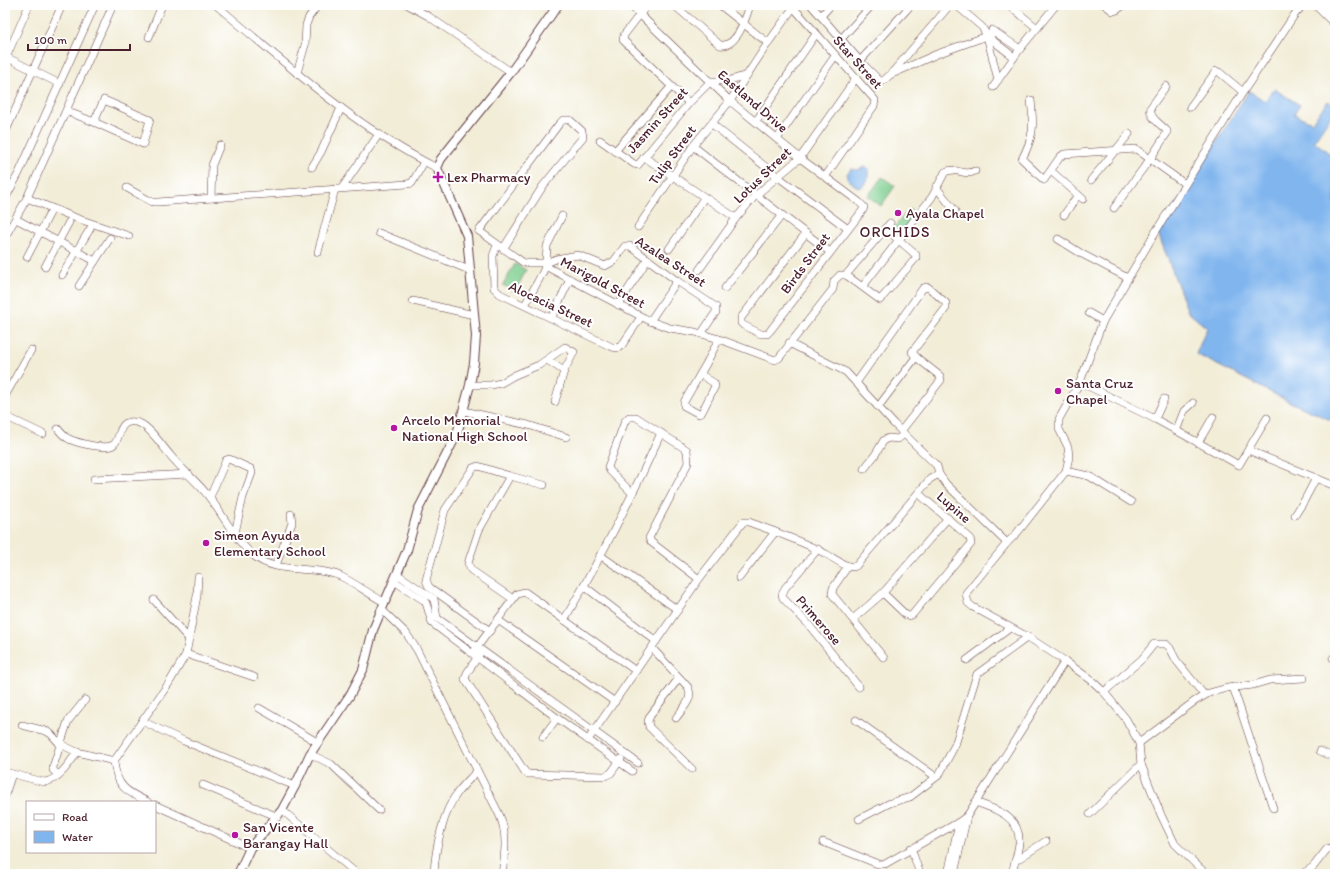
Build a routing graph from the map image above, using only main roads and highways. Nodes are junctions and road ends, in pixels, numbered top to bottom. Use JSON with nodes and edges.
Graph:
{"nodes":[{"id":1,"x":1318,"y":5,"type":"edge"},
{"id":2,"x":1335,"y":22,"type":"edge"}],
"edges":[{"from":1,"to":2,"type":"main road"}]}
